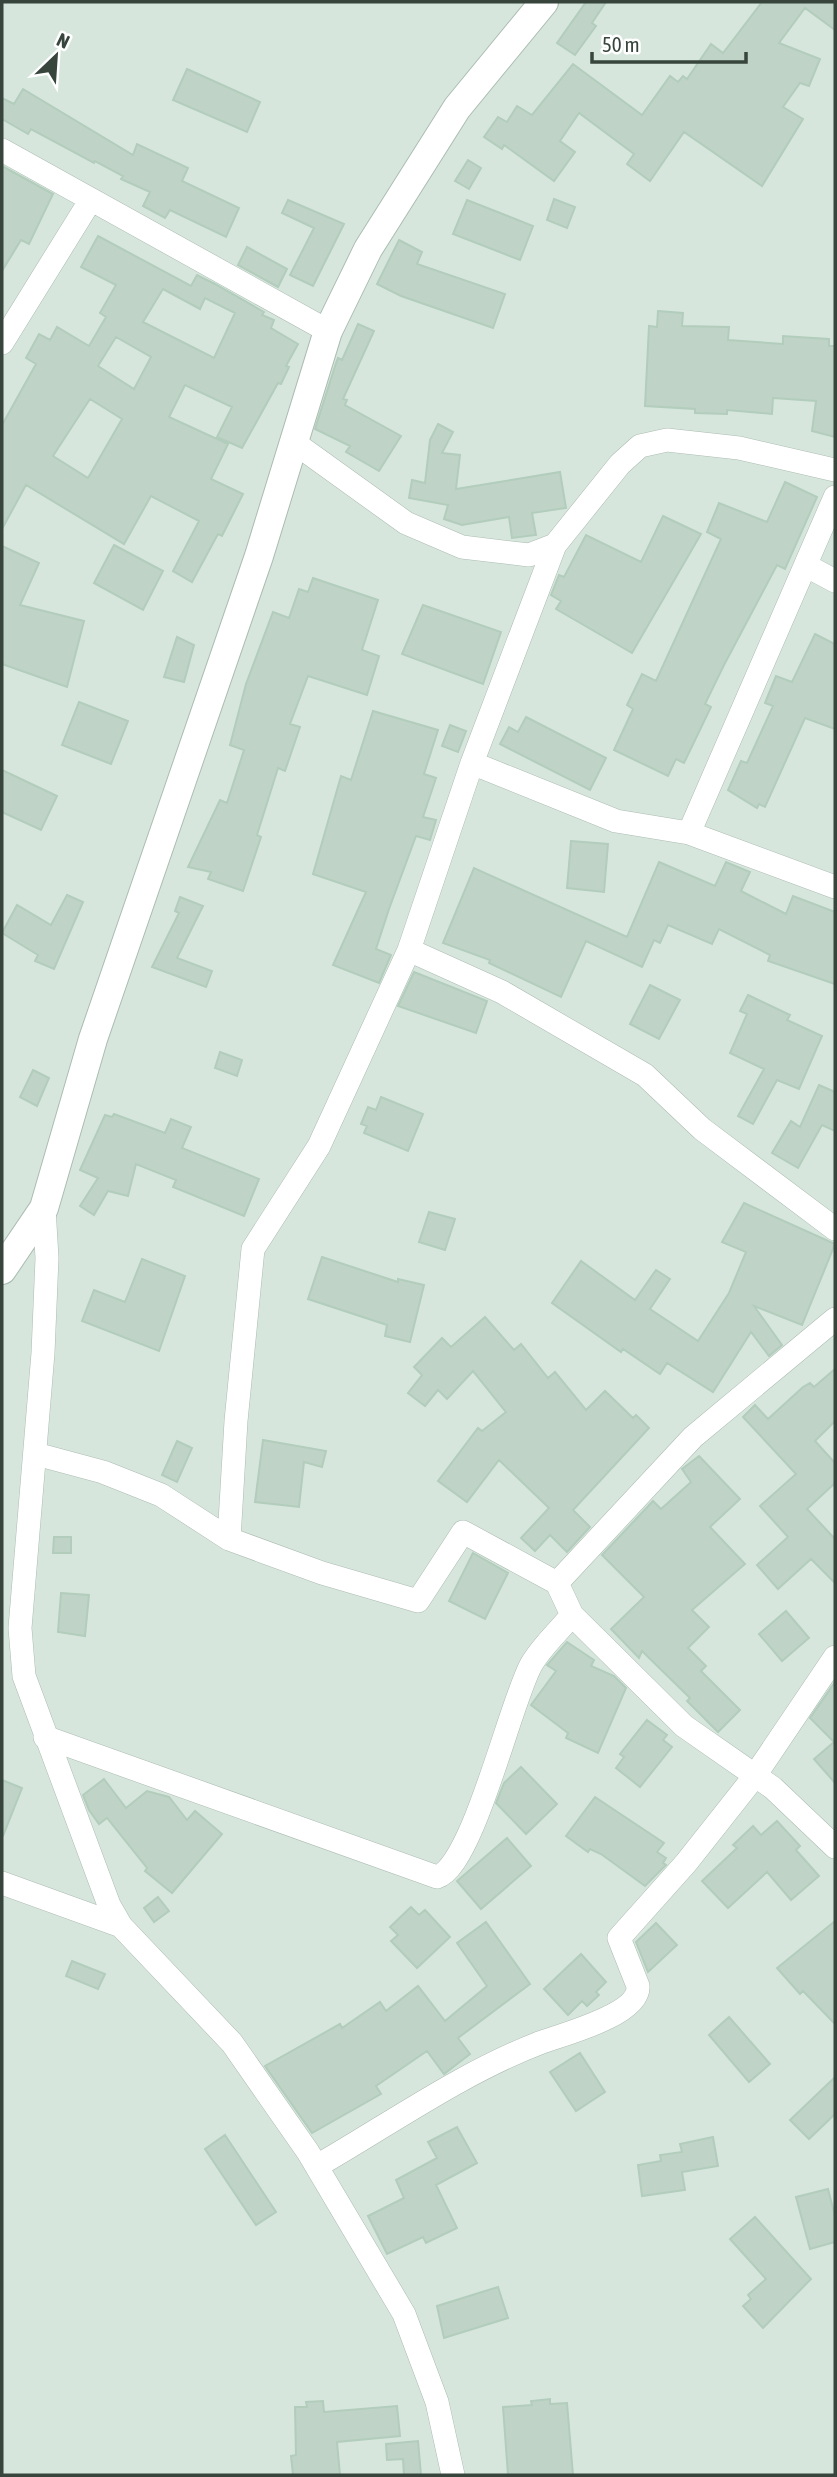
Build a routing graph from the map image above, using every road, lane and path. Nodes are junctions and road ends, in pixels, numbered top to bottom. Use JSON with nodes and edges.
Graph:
{"nodes":[{"id":1,"x":544,"y":2,"type":"edge"},
{"id":2,"x":2,"y":150,"type":"edge"},
{"id":3,"x":90,"y":201,"type":"junction"},
{"id":4,"x":328,"y":331,"type":"junction"},
{"id":5,"x":2,"y":343,"type":"edge"},
{"id":6,"x":292,"y":441,"type":"junction"},
{"id":7,"x":835,"y":470,"type":"edge"},
{"id":8,"x":835,"y":497,"type":"edge"},
{"id":9,"x":555,"y":544,"type":"junction"},
{"id":10,"x":807,"y":566,"type":"junction"},
{"id":11,"x":835,"y":581,"type":"edge"},
{"id":12,"x":472,"y":763,"type":"junction"},
{"id":13,"x":689,"y":833,"type":"junction"},
{"id":14,"x":835,"y":887,"type":"edge"},
{"id":15,"x":409,"y":950,"type":"junction"},
{"id":16,"x":44,"y":1208,"type":"junction"},
{"id":17,"x":835,"y":1229,"type":"edge"},
{"id":18,"x":2,"y":1270,"type":"edge"},
{"id":19,"x":835,"y":1319,"type":"edge"},
{"id":20,"x":36,"y":1454,"type":"junction"},
{"id":21,"x":229,"y":1539,"type":"junction"},
{"id":22,"x":557,"y":1583,"type":"junction"},
{"id":23,"x":572,"y":1615,"type":"junction"},
{"id":24,"x":835,"y":1657,"type":"edge"},
{"id":25,"x":46,"y":1737,"type":"junction"},
{"id":26,"x":754,"y":1777,"type":"junction"},
{"id":27,"x":835,"y":1847,"type":"edge"},
{"id":28,"x":2,"y":1883,"type":"edge"},
{"id":29,"x":121,"y":1926,"type":"junction"},
{"id":30,"x":317,"y":2166,"type":"junction"},
{"id":31,"x":453,"y":2475,"type":"edge"}],
"edges":[{"from":1,"to":4,"type":"street"},
{"from":2,"to":3,"type":"street"},
{"from":3,"to":4,"type":"street"},
{"from":3,"to":5,"type":"street"},
{"from":4,"to":6,"type":"street"},
{"from":6,"to":9,"type":"street"},
{"from":6,"to":16,"type":"street"},
{"from":7,"to":9,"type":"street"},
{"from":8,"to":10,"type":"street"},
{"from":9,"to":12,"type":"street"},
{"from":10,"to":11,"type":"street"},
{"from":10,"to":13,"type":"street"},
{"from":12,"to":13,"type":"street"},
{"from":12,"to":15,"type":"street"},
{"from":13,"to":14,"type":"street"},
{"from":15,"to":17,"type":"street"},
{"from":15,"to":21,"type":"street"},
{"from":16,"to":18,"type":"street"},
{"from":16,"to":20,"type":"street"},
{"from":19,"to":22,"type":"street"},
{"from":20,"to":21,"type":"street"},
{"from":20,"to":25,"type":"street"},
{"from":21,"to":22,"type":"street"},
{"from":22,"to":23,"type":"street"},
{"from":23,"to":25,"type":"street"},
{"from":23,"to":26,"type":"street"},
{"from":24,"to":26,"type":"street"},
{"from":25,"to":29,"type":"street"},
{"from":26,"to":27,"type":"street"},
{"from":26,"to":30,"type":"street"},
{"from":28,"to":29,"type":"street"},
{"from":29,"to":30,"type":"street"},
{"from":30,"to":31,"type":"street"}]}
